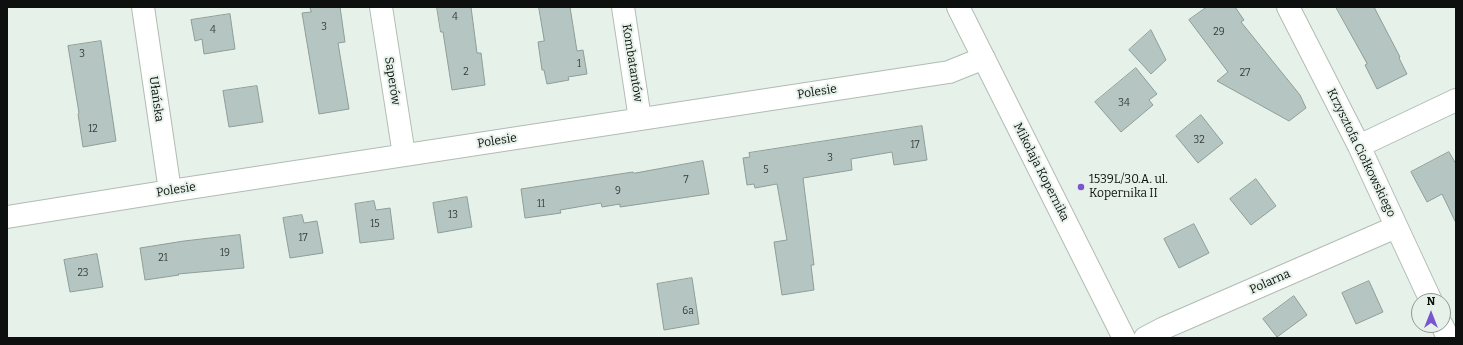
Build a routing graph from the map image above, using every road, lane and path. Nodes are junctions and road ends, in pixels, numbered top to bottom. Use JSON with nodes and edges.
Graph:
{"nodes":[{"id":1,"x":142,"y":7,"type":"edge"},
{"id":2,"x":381,"y":7,"type":"edge"},
{"id":3,"x":623,"y":7,"type":"edge"},
{"id":4,"x":958,"y":7,"type":"edge"},
{"id":5,"x":1288,"y":7,"type":"edge"},
{"id":6,"x":984,"y":58,"type":"junction"},
{"id":7,"x":1456,"y":100,"type":"edge"},
{"id":8,"x":640,"y":119,"type":"junction"},
{"id":9,"x":1359,"y":146,"type":"junction"},
{"id":10,"x":404,"y":155,"type":"junction"},
{"id":11,"x":170,"y":191,"type":"junction"},
{"id":12,"x":7,"y":217,"type":"edge"},
{"id":13,"x":1396,"y":227,"type":"junction"},
{"id":14,"x":1427,"y":293,"type":"edge"},
{"id":15,"x":1124,"y":338,"type":"edge"},
{"id":16,"x":1145,"y":338,"type":"edge"}],
"edges":[{"from":1,"to":11,"type":"street","name":"Ułańska"},
{"from":2,"to":10,"type":"street","name":"Saperów"},
{"from":3,"to":8,"type":"street","name":"Kombatantów"},
{"from":4,"to":6,"type":"street","name":"Mikołaja Kopernika"},
{"from":5,"to":9,"type":"street","name":"Krzysztofa Ciołkowskiego"},
{"from":6,"to":8,"type":"street","name":"Polesie"},
{"from":6,"to":15,"type":"street","name":"Mikołaja Kopernika"},
{"from":7,"to":9,"type":"street"},
{"from":8,"to":10,"type":"street","name":"Polesie"},
{"from":9,"to":13,"type":"street","name":"Krzysztofa Ciołkowskiego"},
{"from":10,"to":11,"type":"street","name":"Polesie"},
{"from":11,"to":12,"type":"street","name":"Polesie"},
{"from":13,"to":14,"type":"street","name":"Krzysztofa Ciołkowskiego"},
{"from":13,"to":16,"type":"street","name":"Polarna"}]}
